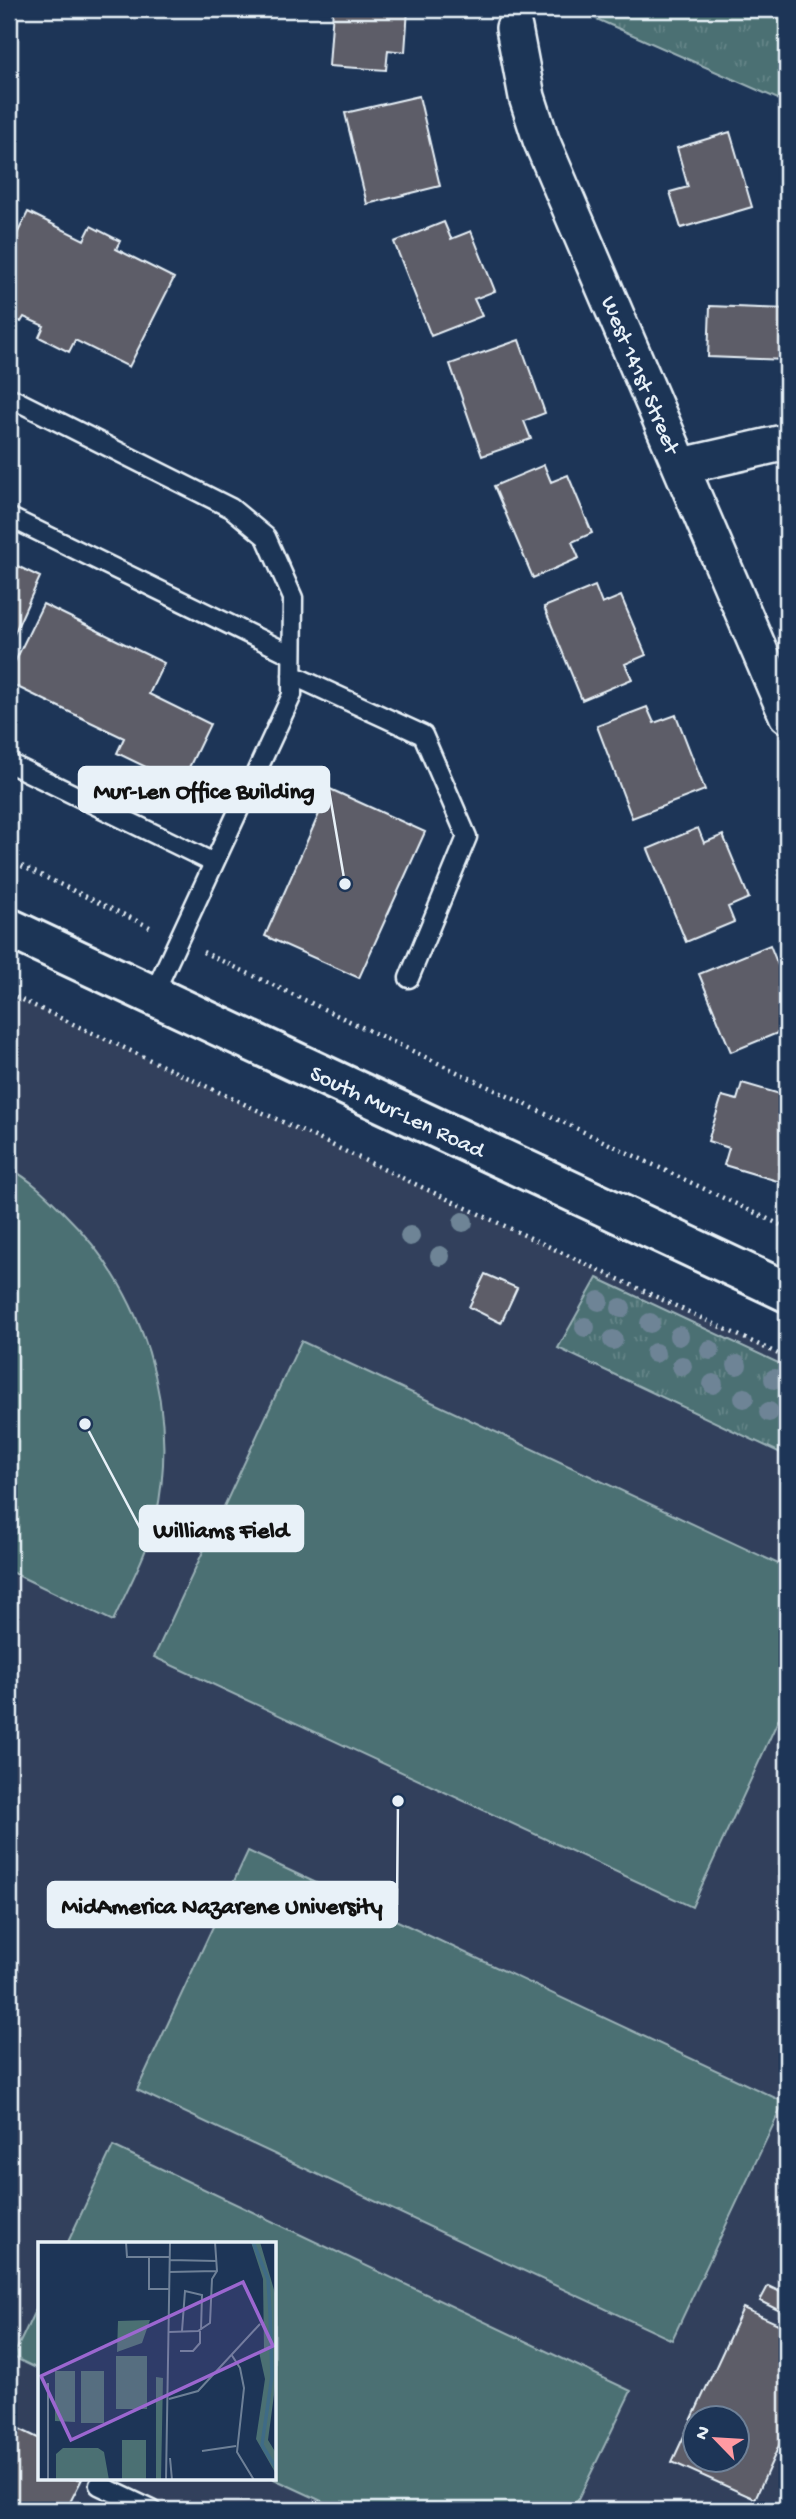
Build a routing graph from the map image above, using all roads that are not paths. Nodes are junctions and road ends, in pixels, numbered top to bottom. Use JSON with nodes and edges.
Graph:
{"nodes":[{"id":1,"x":514,"y":28,"type":"dead end"},
{"id":2,"x":9,"y":397,"type":"edge"},
{"id":3,"x":787,"y":442,"type":"edge"},
{"id":4,"x":682,"y":466,"type":"junction"},
{"id":5,"x":9,"y":517,"type":"edge"},
{"id":6,"x":292,"y":655,"type":"junction"},
{"id":7,"x":292,"y":675,"type":"junction"},
{"id":8,"x":787,"y":715,"type":"edge"},
{"id":9,"x":9,"y":763,"type":"edge"},
{"id":10,"x":214,"y":863,"type":"junction"},
{"id":11,"x":9,"y":928,"type":"edge"},
{"id":12,"x":409,"y":978,"type":"dead end"},
{"id":13,"x":153,"y":995,"type":"junction"},
{"id":14,"x":787,"y":1292,"type":"edge"},
{"id":15,"x":99,"y":2486,"type":"dead end"},
{"id":16,"x":152,"y":2510,"type":"edge"}],
"edges":[{"from":1,"to":4,"type":"street","name":"West 141st Street"},
{"from":2,"to":6,"type":"lane"},
{"from":3,"to":4,"type":"street"},
{"from":4,"to":8,"type":"street","name":"West 141st Street"},
{"from":5,"to":6,"type":"lane"},
{"from":6,"to":7,"type":"lane"},
{"from":7,"to":10,"type":"lane"},
{"from":7,"to":12,"type":"lane"},
{"from":9,"to":10,"type":"lane"},
{"from":10,"to":13,"type":"lane"},
{"from":11,"to":13,"type":"main road","name":"South Mur-Len Road"},
{"from":13,"to":14,"type":"main road","name":"South Mur-Len Road"},
{"from":15,"to":16,"type":"lane"}]}
